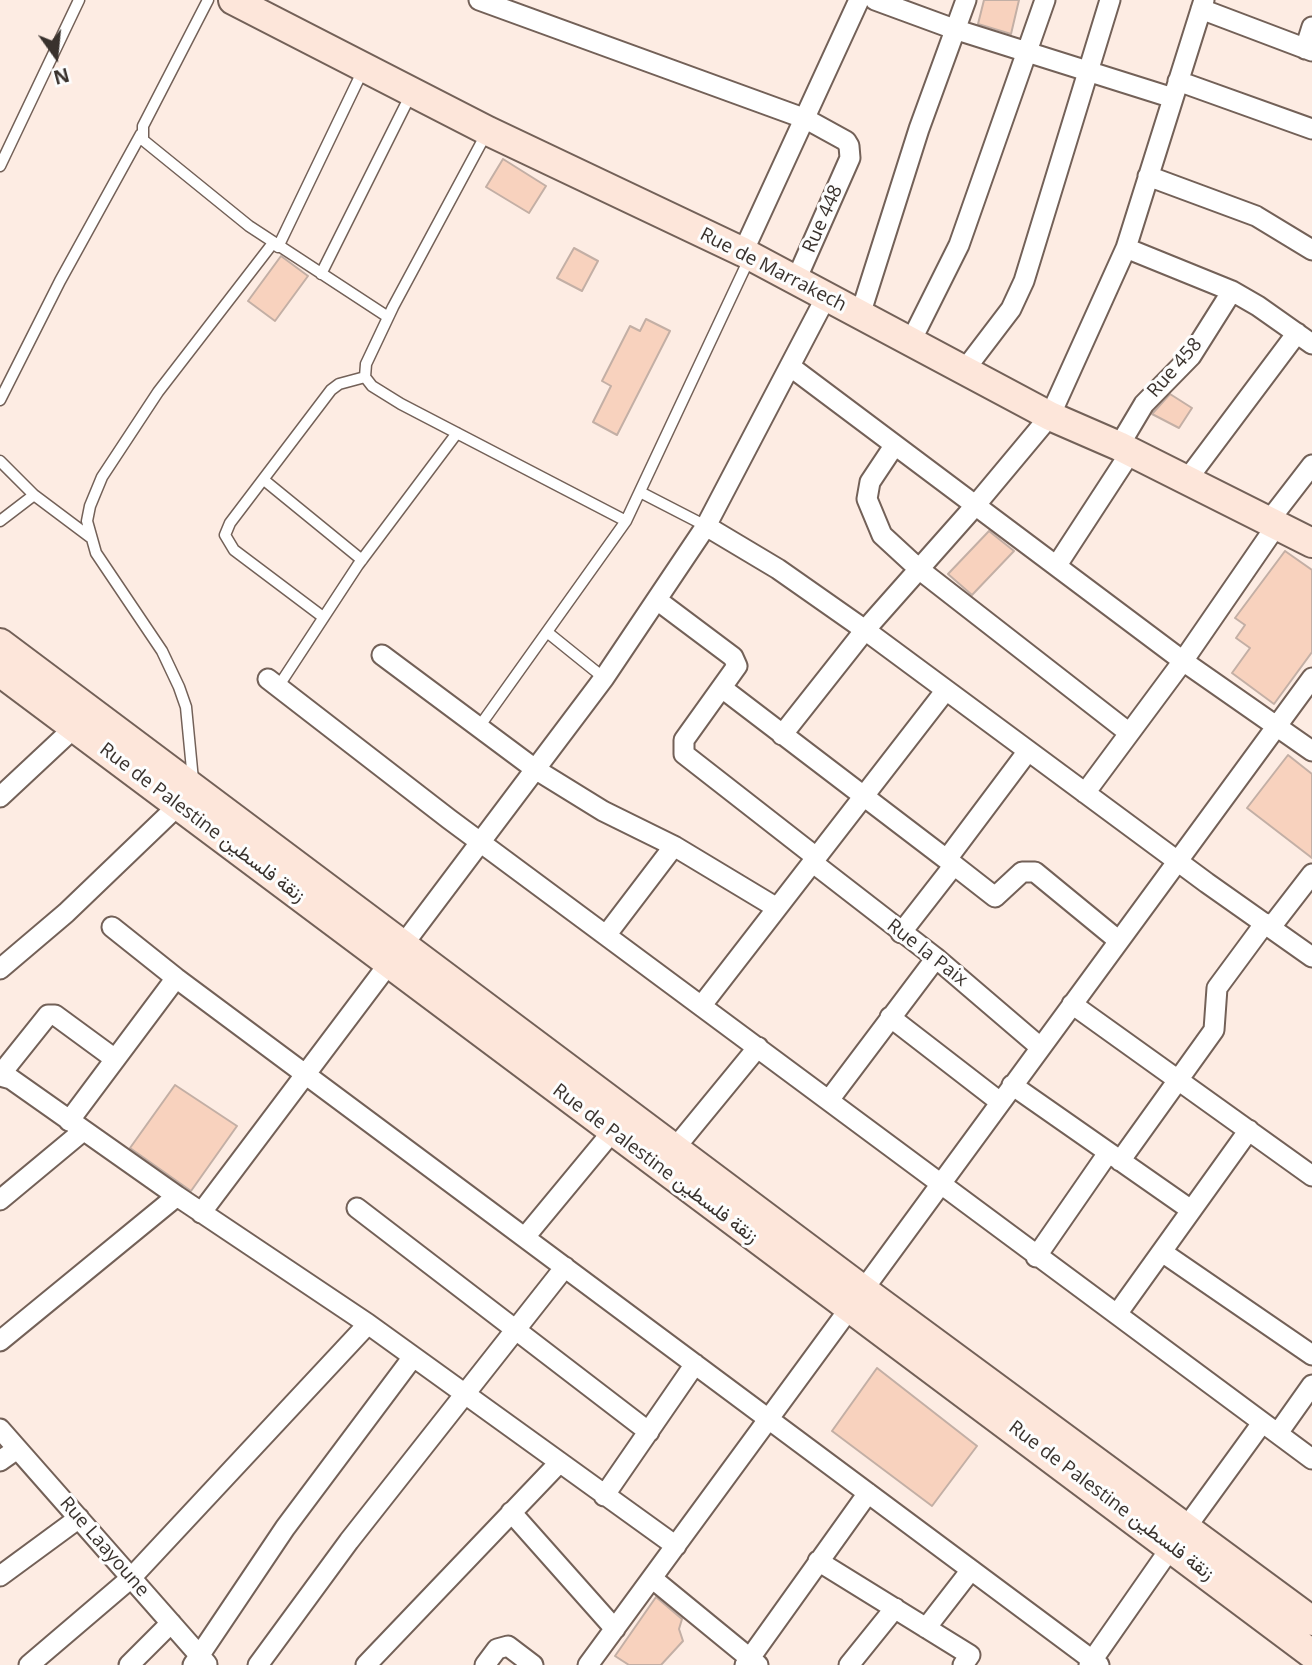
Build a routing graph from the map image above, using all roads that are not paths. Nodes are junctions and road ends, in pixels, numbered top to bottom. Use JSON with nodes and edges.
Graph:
{"nodes":[{"id":1,"x":79,"y":0,"type":"edge"},
{"id":2,"x":208,"y":0,"type":"edge"},
{"id":3,"x":233,"y":0,"type":"edge"},
{"id":4,"x":479,"y":0,"type":"edge"},
{"id":5,"x":859,"y":0,"type":"edge"},
{"id":6,"x":875,"y":0,"type":"edge"},
{"id":7,"x":966,"y":0,"type":"edge"},
{"id":8,"x":1045,"y":0,"type":"edge"},
{"id":9,"x":1110,"y":0,"type":"edge"},
{"id":10,"x":1202,"y":5,"type":"edge"},
{"id":11,"x":1312,"y":27,"type":"edge"},
{"id":12,"x":954,"y":29,"type":"junction"},
{"id":13,"x":1027,"y":49,"type":"junction"},
{"id":14,"x":1309,"y":50,"type":"edge"},
{"id":15,"x":365,"y":67,"type":"junction"},
{"id":16,"x":1087,"y":71,"type":"junction"},
{"id":17,"x":1175,"y":89,"type":"junction"},
{"id":18,"x":412,"y":91,"type":"junction"},
{"id":19,"x":806,"y":120,"type":"junction"},
{"id":20,"x":1312,"y":129,"type":"edge"},
{"id":21,"x":488,"y":131,"type":"junction"},
{"id":22,"x":141,"y":134,"type":"junction"},
{"id":23,"x":0,"y":166,"type":"edge"},
{"id":24,"x":1148,"y":176,"type":"junction"},
{"id":25,"x":276,"y":245,"type":"junction"},
{"id":26,"x":1310,"y":245,"type":"edge"},
{"id":27,"x":1126,"y":247,"type":"junction"},
{"id":28,"x":747,"y":254,"type":"junction"},
{"id":29,"x":321,"y":274,"type":"junction"},
{"id":30,"x":796,"y":280,"type":"junction"},
{"id":31,"x":1232,"y":291,"type":"junction"},
{"id":32,"x":826,"y":298,"type":"junction"},
{"id":33,"x":860,"y":315,"type":"junction"},
{"id":34,"x":388,"y":317,"type":"junction"},
{"id":35,"x":1305,"y":339,"type":"edge"},
{"id":36,"x":911,"y":341,"type":"junction"},
{"id":37,"x":791,"y":367,"type":"junction"},
{"id":38,"x":963,"y":372,"type":"junction"},
{"id":39,"x":365,"y":377,"type":"junction"},
{"id":40,"x":0,"y":400,"type":"edge"},
{"id":41,"x":1050,"y":416,"type":"junction"},
{"id":42,"x":457,"y":433,"type":"junction"},
{"id":43,"x":894,"y":446,"type":"junction"},
{"id":44,"x":1125,"y":450,"type":"junction"},
{"id":45,"x":0,"y":461,"type":"edge"},
{"id":46,"x":1312,"y":465,"type":"edge"},
{"id":47,"x":264,"y":480,"type":"junction"},
{"id":48,"x":1186,"y":481,"type":"junction"},
{"id":49,"x":640,"y":492,"type":"junction"},
{"id":50,"x":34,"y":495,"type":"junction"},
{"id":51,"x":974,"y":508,"type":"junction"},
{"id":52,"x":0,"y":521,"type":"edge"},
{"id":53,"x":626,"y":521,"type":"junction"},
{"id":54,"x":1272,"y":524,"type":"junction"},
{"id":55,"x":706,"y":526,"type":"junction"},
{"id":56,"x":90,"y":537,"type":"junction"},
{"id":57,"x":1312,"y":543,"type":"edge"},
{"id":58,"x":362,"y":560,"type":"junction"},
{"id":59,"x":1057,"y":565,"type":"junction"},
{"id":60,"x":920,"y":570,"type":"junction"},
{"id":61,"x":657,"y":600,"type":"junction"},
{"id":62,"x":323,"y":617,"type":"junction"},
{"id":63,"x":865,"y":630,"type":"junction"},
{"id":64,"x":547,"y":632,"type":"junction"},
{"id":65,"x":0,"y":643,"type":"edge"},
{"id":66,"x":382,"y":655,"type":"dead end"},
{"id":67,"x":1183,"y":662,"type":"junction"},
{"id":68,"x":604,"y":678,"type":"junction"},
{"id":69,"x":1312,"y":678,"type":"edge"},
{"id":70,"x":5,"y":681,"type":"edge"},
{"id":71,"x":273,"y":683,"type":"joint"},
{"id":72,"x":722,"y":688,"type":"junction"},
{"id":73,"x":946,"y":690,"type":"junction"},
{"id":74,"x":1276,"y":726,"type":"junction"},
{"id":75,"x":75,"y":727,"type":"junction"},
{"id":76,"x":479,"y":727,"type":"junction"},
{"id":77,"x":1128,"y":732,"type":"junction"},
{"id":78,"x":782,"y":735,"type":"junction"},
{"id":79,"x":1028,"y":751,"type":"junction"},
{"id":80,"x":1312,"y":751,"type":"edge"},
{"id":81,"x":535,"y":769,"type":"junction"},
{"id":82,"x":1085,"y":793,"type":"junction"},
{"id":83,"x":0,"y":797,"type":"edge"},
{"id":84,"x":187,"y":797,"type":"junction"},
{"id":85,"x":865,"y":797,"type":"junction"},
{"id":86,"x":481,"y":841,"type":"junction"},
{"id":87,"x":674,"y":846,"type":"junction"},
{"id":88,"x":814,"y":859,"type":"junction"},
{"id":89,"x":1177,"y":861,"type":"junction"},
{"id":90,"x":951,"y":862,"type":"junction"},
{"id":91,"x":1312,"y":874,"type":"edge"},
{"id":92,"x":777,"y":908,"type":"junction"},
{"id":93,"x":1268,"y":925,"type":"junction"},
{"id":94,"x":112,"y":927,"type":"dead end"},
{"id":95,"x":901,"y":933,"type":"junction"},
{"id":96,"x":607,"y":934,"type":"junction"},
{"id":97,"x":1119,"y":940,"type":"junction"},
{"id":98,"x":396,"y":954,"type":"junction"},
{"id":99,"x":1312,"y":957,"type":"edge"},
{"id":100,"x":936,"y":958,"type":"junction"},
{"id":101,"x":0,"y":969,"type":"edge"},
{"id":102,"x":176,"y":978,"type":"junction"},
{"id":103,"x":1072,"y":1004,"type":"junction"},
{"id":104,"x":702,"y":1005,"type":"junction"},
{"id":105,"x":890,"y":1017,"type":"junction"},
{"id":106,"x":758,"y":1047,"type":"junction"},
{"id":107,"x":1040,"y":1047,"type":"junction"},
{"id":108,"x":115,"y":1059,"type":"junction"},
{"id":109,"x":308,"y":1074,"type":"junction"},
{"id":110,"x":0,"y":1076,"type":"edge"},
{"id":111,"x":1180,"y":1081,"type":"junction"},
{"id":112,"x":1012,"y":1085,"type":"junction"},
{"id":113,"x":830,"y":1100,"type":"junction"},
{"id":114,"x":1000,"y":1102,"type":"junction"},
{"id":115,"x":76,"y":1126,"type":"junction"},
{"id":116,"x":1249,"y":1130,"type":"junction"},
{"id":117,"x":612,"y":1132,"type":"junction"},
{"id":118,"x":675,"y":1148,"type":"junction"},
{"id":119,"x":1114,"y":1157,"type":"junction"},
{"id":120,"x":1312,"y":1176,"type":"edge"},
{"id":121,"x":940,"y":1184,"type":"junction"},
{"id":122,"x":177,"y":1196,"type":"junction"},
{"id":123,"x":0,"y":1200,"type":"edge"},
{"id":124,"x":357,"y":1208,"type":"dead end"},
{"id":125,"x":1191,"y":1210,"type":"junction"},
{"id":126,"x":201,"y":1213,"type":"junction"},
{"id":127,"x":525,"y":1237,"type":"junction"},
{"id":128,"x":1162,"y":1252,"type":"junction"},
{"id":129,"x":1036,"y":1257,"type":"junction"},
{"id":130,"x":565,"y":1267,"type":"junction"},
{"id":131,"x":855,"y":1298,"type":"junction"},
{"id":132,"x":1117,"y":1314,"type":"junction"},
{"id":133,"x":368,"y":1324,"type":"junction"},
{"id":134,"x":516,"y":1330,"type":"junction"},
{"id":135,"x":0,"y":1341,"type":"edge"},
{"id":136,"x":1312,"y":1355,"type":"edge"},
{"id":137,"x":413,"y":1357,"type":"junction"},
{"id":138,"x":695,"y":1364,"type":"junction"},
{"id":139,"x":1312,"y":1385,"type":"edge"},
{"id":140,"x":465,"y":1395,"type":"junction"},
{"id":141,"x":768,"y":1419,"type":"junction"},
{"id":142,"x":1270,"y":1428,"type":"junction"},
{"id":143,"x":0,"y":1429,"type":"edge"},
{"id":144,"x":649,"y":1432,"type":"junction"},
{"id":145,"x":18,"y":1449,"type":"junction"},
{"id":146,"x":1312,"y":1459,"type":"edge"},
{"id":147,"x":0,"y":1461,"type":"edge"},
{"id":148,"x":559,"y":1463,"type":"junction"},
{"id":149,"x":868,"y":1493,"type":"junction"},
{"id":150,"x":604,"y":1496,"type":"junction"},
{"id":151,"x":511,"y":1512,"type":"junction"},
{"id":152,"x":79,"y":1518,"type":"junction"},
{"id":153,"x":1179,"y":1538,"type":"junction"},
{"id":154,"x":676,"y":1546,"type":"junction"},
{"id":155,"x":818,"y":1561,"type":"junction"},
{"id":156,"x":971,"y":1570,"type":"junction"},
{"id":157,"x":0,"y":1576,"type":"edge"},
{"id":158,"x":131,"y":1578,"type":"junction"},
{"id":159,"x":653,"y":1579,"type":"junction"},
{"id":160,"x":895,"y":1608,"type":"junction"},
{"id":161,"x":1312,"y":1621,"type":"edge"},
{"id":162,"x":171,"y":1623,"type":"junction"},
{"id":163,"x":926,"y":1628,"type":"junction"},
{"id":164,"x":615,"y":1629,"type":"junction"},
{"id":165,"x":1312,"y":1654,"type":"edge"},
{"id":166,"x":200,"y":1662,"type":"edge"},
{"id":167,"x":972,"y":1662,"type":"edge"},
{"id":168,"x":751,"y":1663,"type":"edge"},
{"id":169,"x":1094,"y":1663,"type":"edge"},
{"id":170,"x":29,"y":1665,"type":"edge"},
{"id":171,"x":128,"y":1665,"type":"edge"},
{"id":172,"x":258,"y":1665,"type":"edge"},
{"id":173,"x":366,"y":1665,"type":"edge"},
{"id":174,"x":485,"y":1665,"type":"edge"},
{"id":175,"x":533,"y":1665,"type":"edge"},
{"id":176,"x":588,"y":1665,"type":"edge"},
{"id":177,"x":849,"y":1665,"type":"edge"}],
"edges":[{"from":1,"to":23,"type":"lane"},
{"from":2,"to":22,"type":"lane"},
{"from":3,"to":15,"type":"main road","name":"Rue de Marrakech"},
{"from":4,"to":19,"type":"street"},
{"from":5,"to":19,"type":"street"},
{"from":6,"to":12,"type":"street"},
{"from":7,"to":12,"type":"street"},
{"from":8,"to":13,"type":"street"},
{"from":9,"to":16,"type":"street"},
{"from":10,"to":14,"type":"street"},
{"from":10,"to":17,"type":"street"},
{"from":11,"to":14,"type":"street"},
{"from":12,"to":13,"type":"street"},
{"from":12,"to":33,"type":"street"},
{"from":13,"to":16,"type":"street"},
{"from":13,"to":36,"type":"street"},
{"from":15,"to":18,"type":"main road","name":"Rue de Marrakech"},
{"from":15,"to":25,"type":"lane"},
{"from":16,"to":17,"type":"street"},
{"from":16,"to":38,"type":"street"},
{"from":17,"to":20,"type":"street"},
{"from":17,"to":24,"type":"street"},
{"from":18,"to":21,"type":"main road","name":"Rue de Marrakech"},
{"from":18,"to":29,"type":"lane"},
{"from":19,"to":28,"type":"street"},
{"from":19,"to":30,"type":"street","name":"Rue 448"},
{"from":21,"to":28,"type":"main road","name":"Rue de Marrakech"},
{"from":21,"to":34,"type":"lane"},
{"from":22,"to":25,"type":"lane"},
{"from":22,"to":40,"type":"lane"},
{"from":24,"to":26,"type":"street"},
{"from":24,"to":27,"type":"street"},
{"from":25,"to":29,"type":"lane"},
{"from":25,"to":56,"type":"lane"},
{"from":27,"to":31,"type":"street"},
{"from":27,"to":41,"type":"street"},
{"from":28,"to":30,"type":"main road","name":"Rue de Marrakech"},
{"from":28,"to":49,"type":"lane"},
{"from":29,"to":34,"type":"lane"},
{"from":30,"to":32,"type":"main road","name":"Rue de Marrakech"},
{"from":31,"to":35,"type":"street"},
{"from":31,"to":44,"type":"street","name":"Rue 458"},
{"from":32,"to":33,"type":"main road","name":"Rue de Marrakech"},
{"from":32,"to":37,"type":"street"},
{"from":33,"to":36,"type":"main road","name":"Rue de Marrakech"},
{"from":34,"to":39,"type":"lane"},
{"from":35,"to":48,"type":"street"},
{"from":36,"to":38,"type":"main road","name":"Rue de Marrakech"},
{"from":37,"to":43,"type":"street"},
{"from":37,"to":55,"type":"street"},
{"from":38,"to":41,"type":"main road","name":"Rue de Marrakech"},
{"from":39,"to":42,"type":"lane"},
{"from":39,"to":47,"type":"lane"},
{"from":41,"to":44,"type":"main road","name":"Rue de Marrakech"},
{"from":41,"to":51,"type":"street"},
{"from":42,"to":53,"type":"lane"},
{"from":42,"to":58,"type":"lane"},
{"from":43,"to":51,"type":"street"},
{"from":43,"to":60,"type":"street"},
{"from":44,"to":48,"type":"main road","name":"Rue de Marrakech"},
{"from":44,"to":59,"type":"street","name":"Rue 458"},
{"from":45,"to":50,"type":"lane"},
{"from":46,"to":54,"type":"street"},
{"from":47,"to":58,"type":"lane"},
{"from":47,"to":62,"type":"lane"},
{"from":48,"to":54,"type":"main road","name":"Rue de Marrakech"},
{"from":49,"to":53,"type":"lane"},
{"from":49,"to":55,"type":"lane"},
{"from":50,"to":52,"type":"lane"},
{"from":50,"to":56,"type":"lane"},
{"from":51,"to":59,"type":"street"},
{"from":51,"to":60,"type":"street"},
{"from":53,"to":64,"type":"lane"},
{"from":54,"to":57,"type":"main road","name":"Rue de Marrakech"},
{"from":54,"to":67,"type":"street"},
{"from":55,"to":61,"type":"street"},
{"from":55,"to":63,"type":"street"},
{"from":56,"to":84,"type":"lane"},
{"from":58,"to":62,"type":"lane"},
{"from":59,"to":67,"type":"street"},
{"from":60,"to":63,"type":"street"},
{"from":60,"to":77,"type":"street"},
{"from":61,"to":68,"type":"street"},
{"from":61,"to":72,"type":"street"},
{"from":62,"to":71,"type":"lane"},
{"from":63,"to":73,"type":"street"},
{"from":63,"to":78,"type":"street"},
{"from":64,"to":68,"type":"lane"},
{"from":64,"to":76,"type":"lane"},
{"from":65,"to":84,"type":"main road","name":"Rue de Palestine زنقة فلسطين"},
{"from":66,"to":76,"type":"street"},
{"from":67,"to":74,"type":"street"},
{"from":67,"to":77,"type":"street"},
{"from":68,"to":81,"type":"street"},
{"from":69,"to":74,"type":"street"},
{"from":70,"to":75,"type":"main road","name":"Rue de Palestine زنقة فلسطين"},
{"from":71,"to":86,"type":"street"},
{"from":72,"to":78,"type":"street"},
{"from":72,"to":88,"type":"street","name":"Rue la Paix"},
{"from":73,"to":79,"type":"street"},
{"from":73,"to":85,"type":"street"},
{"from":74,"to":80,"type":"street"},
{"from":74,"to":89,"type":"street"},
{"from":75,"to":83,"type":"street"},
{"from":75,"to":84,"type":"main road","name":"Rue de Palestine زنقة فلسطين"},
{"from":76,"to":81,"type":"street"},
{"from":77,"to":82,"type":"street"},
{"from":78,"to":85,"type":"street"},
{"from":79,"to":82,"type":"street"},
{"from":79,"to":90,"type":"street"},
{"from":81,"to":86,"type":"street"},
{"from":81,"to":87,"type":"street"},
{"from":82,"to":89,"type":"street"},
{"from":84,"to":98,"type":"main road","name":"Rue de Palestine زنقة فلسطين"},
{"from":84,"to":101,"type":"street"},
{"from":85,"to":88,"type":"street"},
{"from":85,"to":90,"type":"street"},
{"from":86,"to":96,"type":"street"},
{"from":86,"to":98,"type":"street"},
{"from":87,"to":92,"type":"street"},
{"from":87,"to":96,"type":"street"},
{"from":88,"to":92,"type":"street"},
{"from":88,"to":95,"type":"street","name":"Rue la Paix"},
{"from":89,"to":93,"type":"street"},
{"from":89,"to":97,"type":"street"},
{"from":90,"to":95,"type":"street"},
{"from":90,"to":97,"type":"street"},
{"from":91,"to":93,"type":"street"},
{"from":92,"to":104,"type":"street"},
{"from":93,"to":99,"type":"street"},
{"from":93,"to":111,"type":"street"},
{"from":94,"to":102,"type":"street"},
{"from":95,"to":100,"type":"street","name":"Rue la Paix"},
{"from":96,"to":104,"type":"street"},
{"from":97,"to":103,"type":"street"},
{"from":98,"to":109,"type":"street"},
{"from":98,"to":117,"type":"main road","name":"Rue de Palestine زنقة فلسطين"},
{"from":98,"to":118,"type":"main road","name":"Rue de Palestine زنقة فلسطين"},
{"from":100,"to":105,"type":"street"},
{"from":100,"to":107,"type":"street","name":"Rue la Paix"},
{"from":102,"to":108,"type":"street"},
{"from":102,"to":109,"type":"street"},
{"from":103,"to":107,"type":"street"},
{"from":103,"to":111,"type":"street"},
{"from":104,"to":106,"type":"street"},
{"from":105,"to":113,"type":"street"},
{"from":105,"to":114,"type":"street"},
{"from":106,"to":113,"type":"street"},
{"from":106,"to":118,"type":"street"},
{"from":107,"to":112,"type":"street"},
{"from":108,"to":110,"type":"street"},
{"from":108,"to":115,"type":"street"},
{"from":109,"to":126,"type":"street"},
{"from":109,"to":127,"type":"street"},
{"from":110,"to":115,"type":"street"},
{"from":111,"to":116,"type":"street"},
{"from":111,"to":119,"type":"street"},
{"from":112,"to":114,"type":"street"},
{"from":112,"to":119,"type":"street"},
{"from":113,"to":121,"type":"street"},
{"from":114,"to":121,"type":"street"},
{"from":115,"to":122,"type":"street"},
{"from":115,"to":123,"type":"street"},
{"from":116,"to":120,"type":"street"},
{"from":116,"to":125,"type":"street"},
{"from":117,"to":127,"type":"street"},
{"from":117,"to":131,"type":"main road","name":"Rue de Palestine زنقة فلسطين"},
{"from":118,"to":131,"type":"main road","name":"Rue de Palestine زنقة فلسطين"},
{"from":119,"to":125,"type":"street"},
{"from":119,"to":129,"type":"street"},
{"from":121,"to":129,"type":"street"},
{"from":121,"to":131,"type":"street"},
{"from":122,"to":126,"type":"street"},
{"from":122,"to":135,"type":"street"},
{"from":124,"to":134,"type":"street"},
{"from":125,"to":128,"type":"street"},
{"from":126,"to":133,"type":"street"},
{"from":127,"to":130,"type":"street"},
{"from":128,"to":132,"type":"street"},
{"from":128,"to":136,"type":"street"},
{"from":129,"to":132,"type":"street"},
{"from":130,"to":134,"type":"street"},
{"from":130,"to":138,"type":"street"},
{"from":131,"to":141,"type":"street"},
{"from":131,"to":153,"type":"main road","name":"Rue de Palestine زنقة فلسطين"},
{"from":132,"to":142,"type":"street"},
{"from":133,"to":137,"type":"street"},
{"from":133,"to":158,"type":"street"},
{"from":134,"to":140,"type":"street"},
{"from":134,"to":144,"type":"street"},
{"from":137,"to":140,"type":"street"},
{"from":137,"to":166,"type":"street"},
{"from":138,"to":141,"type":"street"},
{"from":138,"to":144,"type":"street"},
{"from":139,"to":142,"type":"street"},
{"from":140,"to":148,"type":"street"},
{"from":140,"to":172,"type":"street"},
{"from":141,"to":149,"type":"street"},
{"from":141,"to":154,"type":"street"},
{"from":142,"to":146,"type":"street"},
{"from":142,"to":153,"type":"street"},
{"from":143,"to":145,"type":"street","name":"Rue Laayoune"},
{"from":144,"to":150,"type":"street"},
{"from":145,"to":147,"type":"street"},
{"from":145,"to":152,"type":"street","name":"Rue Laayoune"},
{"from":148,"to":150,"type":"street"},
{"from":148,"to":151,"type":"street"},
{"from":149,"to":155,"type":"street"},
{"from":149,"to":156,"type":"street"},
{"from":150,"to":154,"type":"street"},
{"from":151,"to":164,"type":"street"},
{"from":151,"to":173,"type":"street"},
{"from":152,"to":157,"type":"street"},
{"from":152,"to":158,"type":"street","name":"Rue Laayoune"},
{"from":153,"to":161,"type":"main road","name":"Rue de Palestine زنقة فلسطين"},
{"from":153,"to":165,"type":"main road","name":"Rue de Palestine زنقة فلسطين"},
{"from":153,"to":169,"type":"street"},
{"from":154,"to":159,"type":"street"},
{"from":155,"to":160,"type":"street"},
{"from":155,"to":168,"type":"street"},
{"from":156,"to":163,"type":"street"},
{"from":156,"to":169,"type":"street"},
{"from":158,"to":162,"type":"street","name":"Rue Laayoune"},
{"from":158,"to":170,"type":"street"},
{"from":159,"to":164,"type":"street"},
{"from":159,"to":168,"type":"street"},
{"from":160,"to":163,"type":"street"},
{"from":160,"to":177,"type":"street"},
{"from":162,"to":166,"type":"street","name":"Rue Laayoune"},
{"from":162,"to":171,"type":"street"},
{"from":163,"to":167,"type":"street"},
{"from":164,"to":176,"type":"street"},
{"from":174,"to":175,"type":"street"}]}
